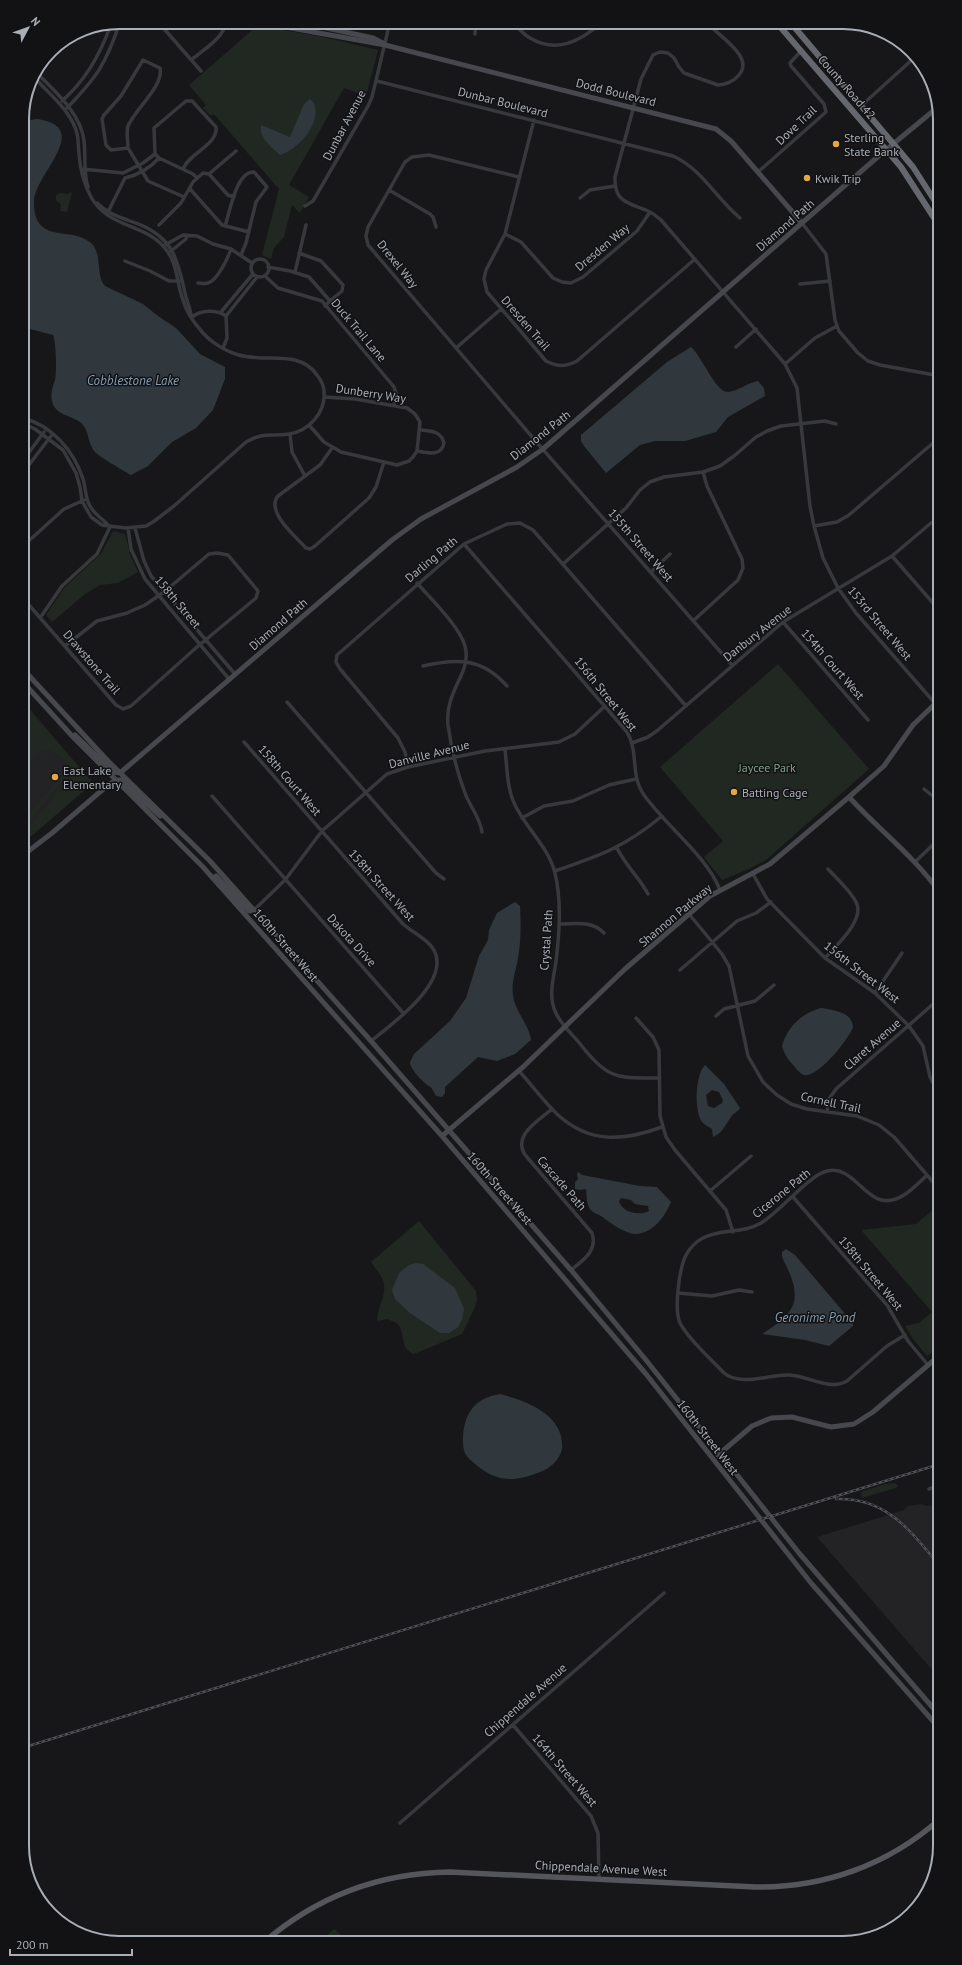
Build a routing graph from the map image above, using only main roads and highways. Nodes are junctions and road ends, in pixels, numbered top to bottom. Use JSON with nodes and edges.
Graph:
{"nodes":[{"id":1,"x":297,"y":29,"type":"edge"},
{"id":2,"x":331,"y":29,"type":"edge"},
{"id":3,"x":782,"y":29,"type":"edge"},
{"id":4,"x":796,"y":29,"type":"edge"},
{"id":5,"x":386,"y":45,"type":"junction"},
{"id":6,"x":933,"y":111,"type":"edge"},
{"id":7,"x":894,"y":144,"type":"junction"},
{"id":8,"x":887,"y":150,"type":"junction"},
{"id":9,"x":933,"y":198,"type":"edge"},
{"id":10,"x":933,"y":217,"type":"edge"},
{"id":11,"x":802,"y":223,"type":"junction"},
{"id":12,"x":29,"y":676,"type":"edge"},
{"id":13,"x":29,"y":689,"type":"edge"},
{"id":14,"x":933,"y":706,"type":"edge"},
{"id":15,"x":68,"y":731,"type":"junction"},
{"id":16,"x":120,"y":773,"type":"junction"},
{"id":17,"x":116,"y":780,"type":"junction"},
{"id":18,"x":849,"y":797,"type":"junction"},
{"id":19,"x":174,"y":825,"type":"junction"},
{"id":20,"x":29,"y":851,"type":"edge"},
{"id":21,"x":203,"y":866,"type":"junction"},
{"id":22,"x":933,"y":884,"type":"edge"},
{"id":23,"x":254,"y":910,"type":"junction"},
{"id":24,"x":449,"y":1131,"type":"junction"},
{"id":25,"x":442,"y":1136,"type":"junction"},
{"id":26,"x":933,"y":1361,"type":"edge"},
{"id":27,"x":719,"y":1453,"type":"junction"},
{"id":28,"x":713,"y":1459,"type":"junction"},
{"id":29,"x":933,"y":1708,"type":"edge"},
{"id":30,"x":933,"y":1721,"type":"edge"},
{"id":31,"x":933,"y":1824,"type":"edge"},
{"id":32,"x":271,"y":1936,"type":"edge"}],
"edges":[{"from":1,"to":5,"type":"main road"},
{"from":2,"to":5,"type":"main road"},
{"from":3,"to":8,"type":"highway","name":"County Road 42"},
{"from":4,"to":7,"type":"highway","name":"County Road 42"},
{"from":5,"to":11,"type":"main road","name":"Dodd Boulevard"},
{"from":6,"to":7,"type":"main road","name":"Diamond Path"},
{"from":7,"to":8,"type":"main road","name":"Diamond Path"},
{"from":7,"to":9,"type":"highway","name":"County Road 42"},
{"from":8,"to":10,"type":"highway","name":"County Road 42"},
{"from":8,"to":11,"type":"main road","name":"Diamond Path"},
{"from":11,"to":16,"type":"main road","name":"Diamond Path"},
{"from":12,"to":16,"type":"main road","name":"160th Street West"},
{"from":13,"to":15,"type":"main road","name":"160th Street West"},
{"from":14,"to":18,"type":"main road","name":"Shannon Parkway"},
{"from":15,"to":16,"type":"main road"},
{"from":15,"to":17,"type":"main road","name":"160th Street West"},
{"from":16,"to":19,"type":"main road","name":"160th Street West"},
{"from":17,"to":19,"type":"main road"},
{"from":17,"to":20,"type":"main road"},
{"from":17,"to":21,"type":"main road","name":"160th Street West"},
{"from":18,"to":22,"type":"main road"},
{"from":18,"to":24,"type":"main road","name":"Shannon Parkway"},
{"from":19,"to":23,"type":"main road","name":"160th Street West"},
{"from":21,"to":23,"type":"main road"},
{"from":21,"to":25,"type":"main road","name":"160th Street West"},
{"from":23,"to":24,"type":"main road","name":"160th Street West"},
{"from":24,"to":25,"type":"main road","name":"Shannon Parkway"},
{"from":24,"to":27,"type":"main road","name":"160th Street West"},
{"from":25,"to":28,"type":"main road","name":"160th Street West"},
{"from":26,"to":27,"type":"main road"},
{"from":27,"to":28,"type":"main road"},
{"from":27,"to":29,"type":"main road","name":"160th Street West"},
{"from":28,"to":30,"type":"main road","name":"160th Street West"},
{"from":31,"to":32,"type":"main road","name":"Chippendale Avenue West"}]}
